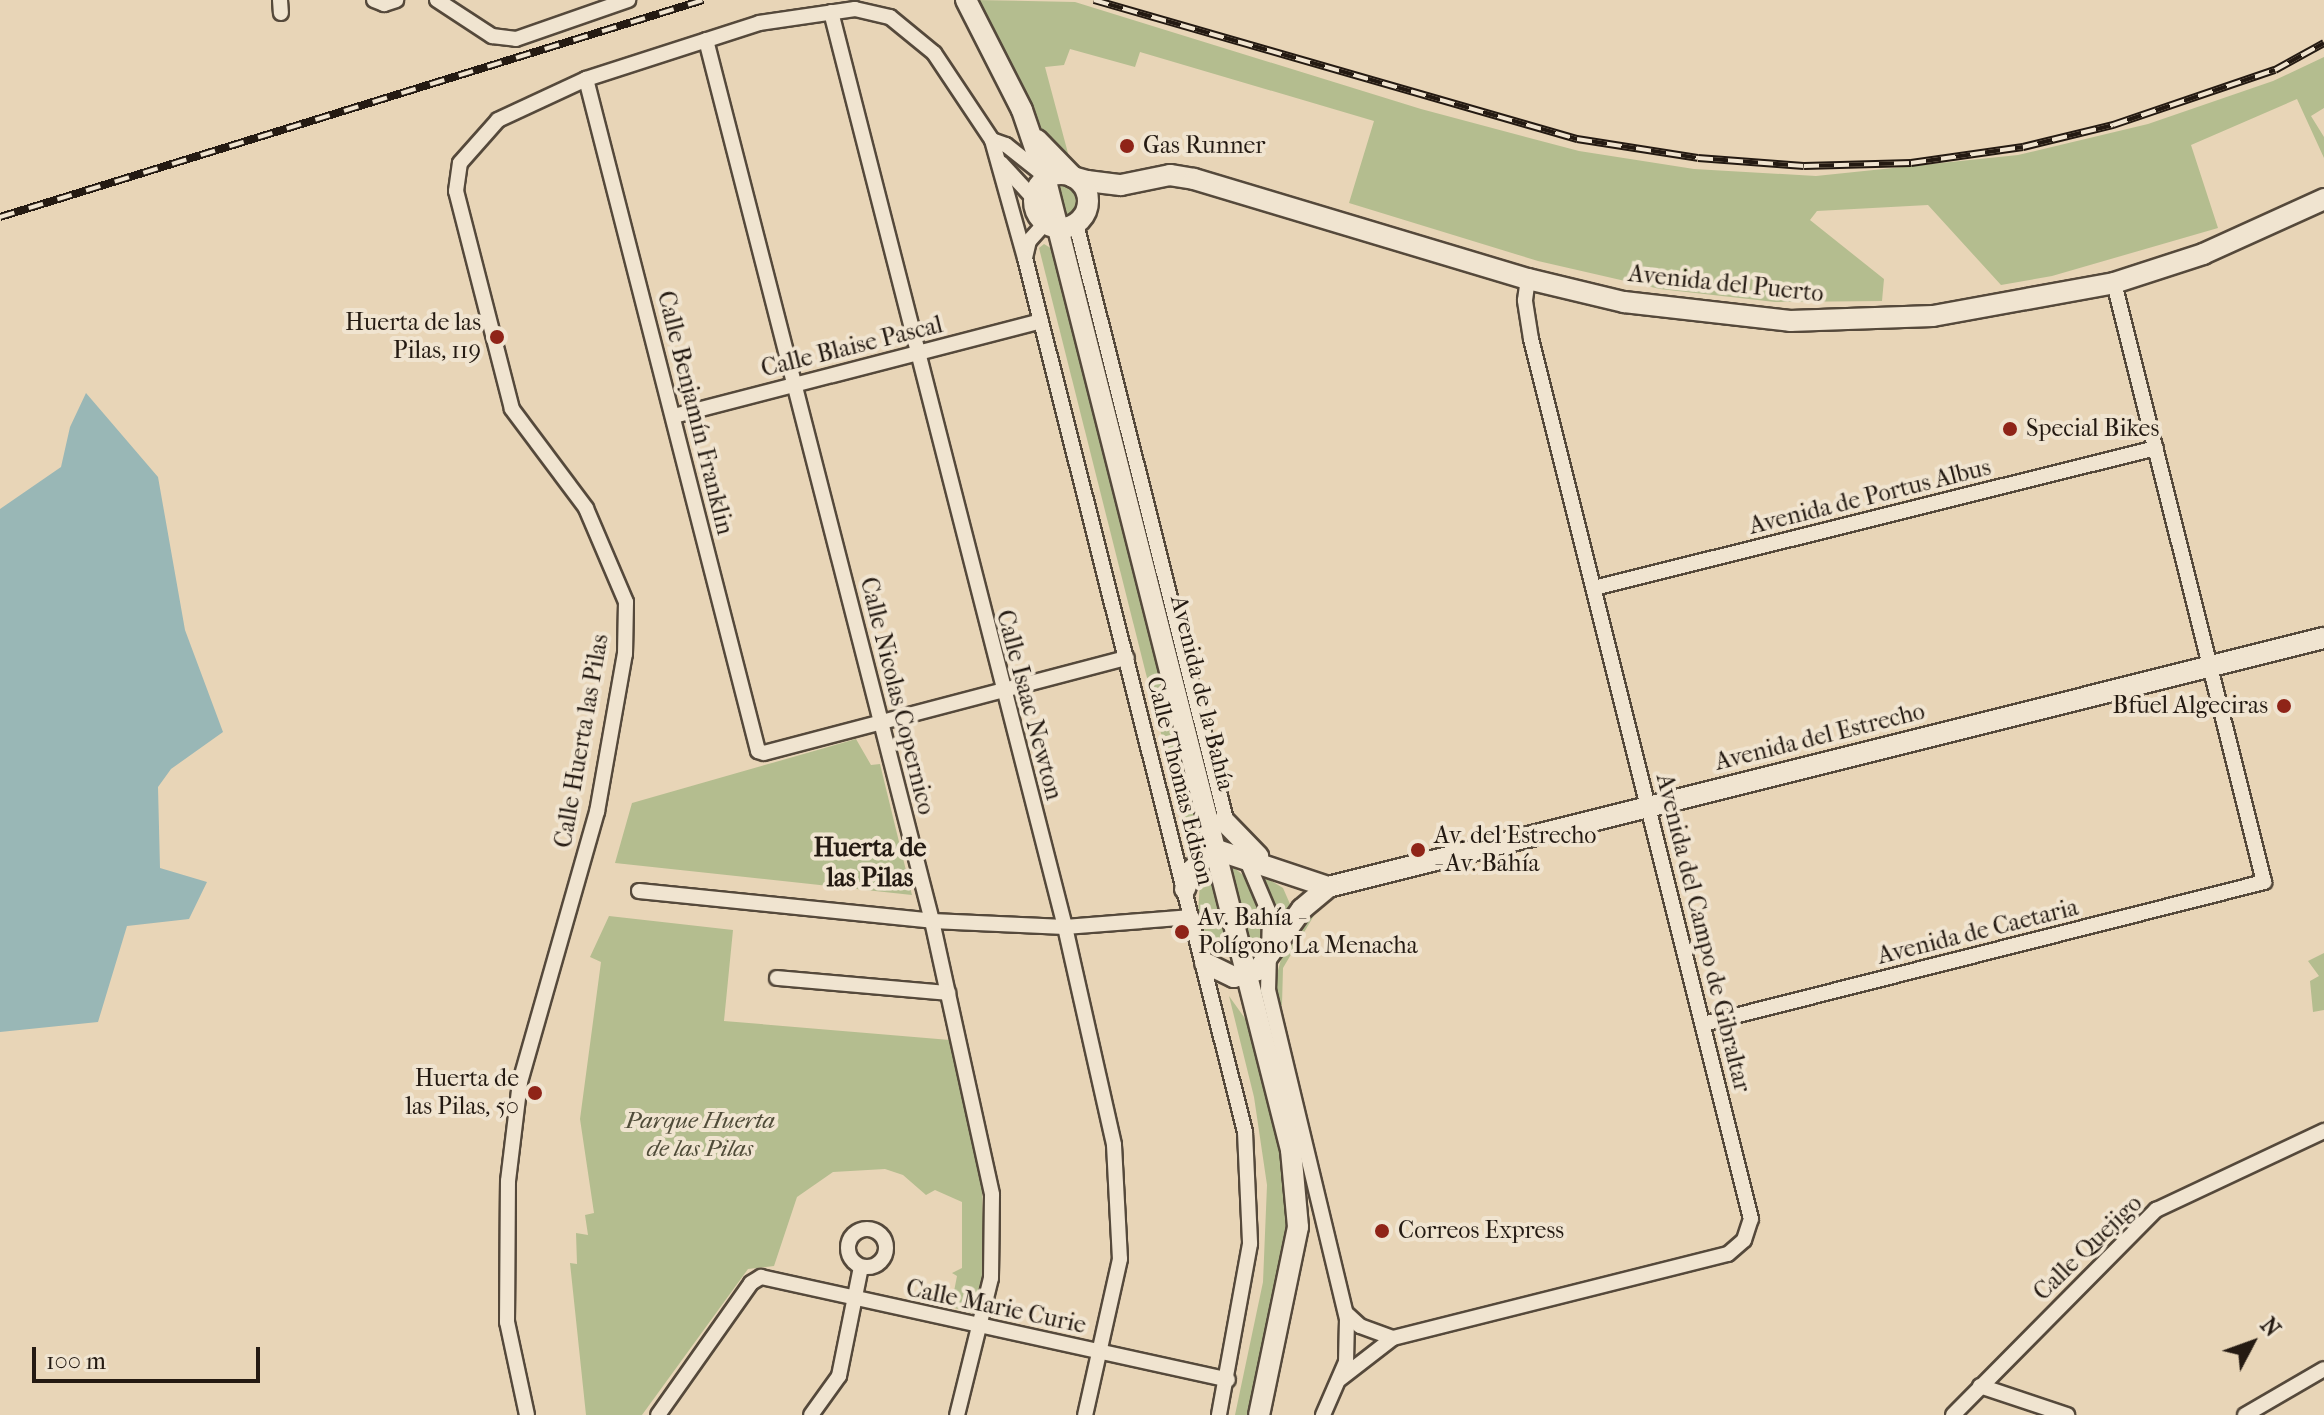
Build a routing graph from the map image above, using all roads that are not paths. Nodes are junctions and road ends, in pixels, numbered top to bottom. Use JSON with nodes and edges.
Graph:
{"nodes":[{"id":1,"x":374,"y":0,"type":"edge"},
{"id":2,"x":396,"y":0,"type":"edge"},
{"id":3,"x":437,"y":0,"type":"edge"},
{"id":4,"x":628,"y":0,"type":"edge"},
{"id":5,"x":966,"y":0,"type":"edge"},
{"id":6,"x":831,"y":12,"type":"junction"},
{"id":7,"x":706,"y":40,"type":"junction"},
{"id":8,"x":586,"y":79,"type":"junction"},
{"id":9,"x":1033,"y":135,"type":"junction"},
{"id":10,"x":992,"y":140,"type":"junction"},
{"id":11,"x":998,"y":160,"type":"junction"},
{"id":12,"x":1045,"y":177,"type":"junction"},
{"id":13,"x":1073,"y":177,"type":"junction"},
{"id":14,"x":1121,"y":185,"type":"junction"},
{"id":15,"x":2324,"y":199,"type":"edge"},
{"id":16,"x":1035,"y":200,"type":"junction"},
{"id":17,"x":1067,"y":222,"type":"junction"},
{"id":18,"x":1025,"y":258,"type":"junction"},
{"id":19,"x":1528,"y":279,"type":"junction"},
{"id":20,"x":2114,"y":283,"type":"junction"},
{"id":21,"x":1041,"y":321,"type":"junction"},
{"id":22,"x":915,"y":354,"type":"junction"},
{"id":23,"x":795,"y":385,"type":"junction"},
{"id":24,"x":674,"y":416,"type":"junction"},
{"id":25,"x":2156,"y":448,"type":"junction"},
{"id":26,"x":1594,"y":588,"type":"junction"},
{"id":27,"x":2324,"y":638,"type":"edge"},
{"id":28,"x":1127,"y":658,"type":"junction"},
{"id":29,"x":2211,"y":667,"type":"junction"},
{"id":30,"x":1001,"y":689,"type":"junction"},
{"id":31,"x":880,"y":719,"type":"junction"},
{"id":32,"x":1648,"y":806,"type":"junction"},
{"id":33,"x":1224,"y":821,"type":"junction"},
{"id":34,"x":1214,"y":849,"type":"junction"},
{"id":35,"x":1247,"y":858,"type":"junction"},
{"id":36,"x":1288,"y":875,"type":"junction"},
{"id":37,"x":1328,"y":887,"type":"junction"},
{"id":38,"x":1185,"y":889,"type":"junction"},
{"id":39,"x":639,"y":891,"type":"dead end"},
{"id":40,"x":1192,"y":917,"type":"junction"},
{"id":41,"x":932,"y":921,"type":"junction"},
{"id":42,"x":1065,"y":927,"type":"junction"},
{"id":43,"x":1267,"y":960,"type":"junction"},
{"id":44,"x":1205,"y":963,"type":"junction"},
{"id":45,"x":1247,"y":976,"type":"junction"},
{"id":46,"x":777,"y":978,"type":"dead end"},
{"id":47,"x":948,"y":993,"type":"junction"},
{"id":48,"x":1703,"y":1024,"type":"junction"},
{"id":49,"x":2324,"y":1131,"type":"edge"},
{"id":50,"x":861,"y":1267,"type":"dead end"},
{"id":51,"x":854,"y":1298,"type":"junction"},
{"id":52,"x":1346,"y":1313,"type":"junction"},
{"id":53,"x":980,"y":1326,"type":"junction"},
{"id":54,"x":1393,"y":1338,"type":"junction"},
{"id":55,"x":1101,"y":1353,"type":"junction"},
{"id":56,"x":2324,"y":1369,"type":"edge"},
{"id":57,"x":1340,"y":1379,"type":"junction"},
{"id":58,"x":1228,"y":1380,"type":"junction"},
{"id":59,"x":1980,"y":1386,"type":"junction"},
{"id":60,"x":527,"y":1415,"type":"edge"},
{"id":61,"x":658,"y":1415,"type":"edge"},
{"id":62,"x":811,"y":1415,"type":"edge"},
{"id":63,"x":957,"y":1415,"type":"edge"},
{"id":64,"x":1085,"y":1415,"type":"edge"},
{"id":65,"x":1219,"y":1415,"type":"edge"},
{"id":66,"x":1259,"y":1415,"type":"edge"},
{"id":67,"x":1323,"y":1415,"type":"edge"},
{"id":68,"x":1953,"y":1415,"type":"edge"},
{"id":69,"x":2067,"y":1415,"type":"edge"},
{"id":70,"x":2245,"y":1415,"type":"edge"}],
"edges":[{"from":1,"to":2,"type":"street"},
{"from":3,"to":4,"type":"street"},
{"from":5,"to":9,"type":"street","name":"Avenida de la Bahía"},
{"from":6,"to":7,"type":"street","name":"Calle Huerta las Pilas"},
{"from":6,"to":10,"type":"street","name":"Calle Huerta las Pilas"},
{"from":6,"to":22,"type":"street","name":"Calle Isaac Newton"},
{"from":7,"to":8,"type":"street","name":"Calle Huerta las Pilas"},
{"from":7,"to":23,"type":"street","name":"Calle Nicolas Copernico"},
{"from":8,"to":24,"type":"street","name":"Calle Benjamín Franklin"},
{"from":8,"to":60,"type":"street","name":"Calle Huerta las Pilas"},
{"from":9,"to":12,"type":"street","name":"Avenida de la Bahía"},
{"from":9,"to":13,"type":"street"},
{"from":10,"to":11,"type":"street"},
{"from":10,"to":12,"type":"street"},
{"from":11,"to":16,"type":"street"},
{"from":11,"to":18,"type":"street","name":"Calle Thomas Edison"},
{"from":12,"to":13,"type":"street"},
{"from":12,"to":16,"type":"street"},
{"from":12,"to":17,"type":"street","name":"Avenida de la Bahía"},
{"from":13,"to":14,"type":"street"},
{"from":13,"to":17,"type":"street"},
{"from":14,"to":17,"type":"street"},
{"from":14,"to":19,"type":"street","name":"Avenida del Puerto"},
{"from":15,"to":20,"type":"street","name":"Avenida del Puerto"},
{"from":16,"to":17,"type":"street"},
{"from":17,"to":18,"type":"street"},
{"from":17,"to":33,"type":"street","name":"Avenida de la Bahía"},
{"from":17,"to":34,"type":"street","name":"Avenida de la Bahía"},
{"from":18,"to":21,"type":"street","name":"Calle Thomas Edison"},
{"from":19,"to":20,"type":"street","name":"Avenida del Puerto"},
{"from":19,"to":26,"type":"street","name":"Avenida del Campo de Gibraltar"},
{"from":20,"to":25,"type":"street"},
{"from":21,"to":22,"type":"street","name":"Calle Blaise Pascal"},
{"from":21,"to":28,"type":"street","name":"Calle Thomas Edison"},
{"from":22,"to":23,"type":"street","name":"Calle Blaise Pascal"},
{"from":22,"to":30,"type":"street","name":"Calle Isaac Newton"},
{"from":23,"to":24,"type":"street","name":"Calle Blaise Pascal"},
{"from":23,"to":31,"type":"street","name":"Calle Nicolas Copernico"},
{"from":24,"to":31,"type":"street","name":"Calle Benjamín Franklin"},
{"from":25,"to":26,"type":"street","name":"Avenida de Portus Albus"},
{"from":25,"to":29,"type":"street"},
{"from":26,"to":32,"type":"street","name":"Avenida del Campo de Gibraltar"},
{"from":27,"to":29,"type":"street","name":"Avenida del Estrecho"},
{"from":28,"to":30,"type":"street"},
{"from":28,"to":38,"type":"street","name":"Calle Thomas Edison"},
{"from":29,"to":32,"type":"street","name":"Avenida del Estrecho"},
{"from":29,"to":48,"type":"street","name":"Avenida de Caetaria"},
{"from":30,"to":31,"type":"street"},
{"from":30,"to":42,"type":"street","name":"Calle Isaac Newton"},
{"from":31,"to":41,"type":"street","name":"Calle Nicolas Copernico"},
{"from":32,"to":37,"type":"street","name":"Avenida del Estrecho"},
{"from":32,"to":48,"type":"street","name":"Avenida del Campo de Gibraltar"},
{"from":33,"to":35,"type":"street","name":"Avenida de la Bahía"},
{"from":33,"to":36,"type":"street"},
{"from":34,"to":35,"type":"street"},
{"from":34,"to":38,"type":"street"},
{"from":34,"to":45,"type":"street","name":"Avenida de la Bahía"},
{"from":35,"to":36,"type":"street"},
{"from":35,"to":43,"type":"street","name":"Avenida de la Bahía"},
{"from":36,"to":37,"type":"street"},
{"from":37,"to":43,"type":"street"},
{"from":38,"to":40,"type":"street","name":"Calle Thomas Edison"},
{"from":39,"to":41,"type":"street"},
{"from":40,"to":42,"type":"street"},
{"from":40,"to":44,"type":"street","name":"Calle Thomas Edison"},
{"from":41,"to":42,"type":"street"},
{"from":41,"to":47,"type":"street","name":"Calle Nicolas Copernico"},
{"from":42,"to":55,"type":"street","name":"Calle Isaac Newton"},
{"from":43,"to":45,"type":"street"},
{"from":43,"to":52,"type":"street","name":"Avenida de la Bahía"},
{"from":44,"to":45,"type":"street"},
{"from":44,"to":58,"type":"street","name":"Calle Thomas Edison"},
{"from":45,"to":66,"type":"street","name":"Avenida de la Bahía"},
{"from":46,"to":47,"type":"street"},
{"from":47,"to":53,"type":"street","name":"Calle Nicolas Copernico"},
{"from":48,"to":54,"type":"street","name":"Avenida del Campo de Gibraltar"},
{"from":49,"to":59,"type":"street","name":"Calle Quejigo"},
{"from":50,"to":51,"type":"street"},
{"from":51,"to":53,"type":"street","name":"Calle Marie Curie"},
{"from":51,"to":61,"type":"street","name":"Calle Marie Curie"},
{"from":51,"to":62,"type":"street"},
{"from":52,"to":54,"type":"street"},
{"from":52,"to":57,"type":"street","name":"Avenida de la Bahía"},
{"from":53,"to":55,"type":"street","name":"Calle Marie Curie"},
{"from":53,"to":63,"type":"street","name":"Calle Nicolas Copernico"},
{"from":54,"to":57,"type":"street","name":"Avenida del Campo de Gibraltar"},
{"from":55,"to":58,"type":"street","name":"Calle Marie Curie"},
{"from":55,"to":64,"type":"street","name":"Calle Isaac Newton"},
{"from":56,"to":70,"type":"street"},
{"from":57,"to":67,"type":"street","name":"Avenida de la Bahía"},
{"from":58,"to":65,"type":"street","name":"Calle Thomas Edison"},
{"from":59,"to":68,"type":"street","name":"Calle Quejigo"},
{"from":59,"to":69,"type":"street"}]}
